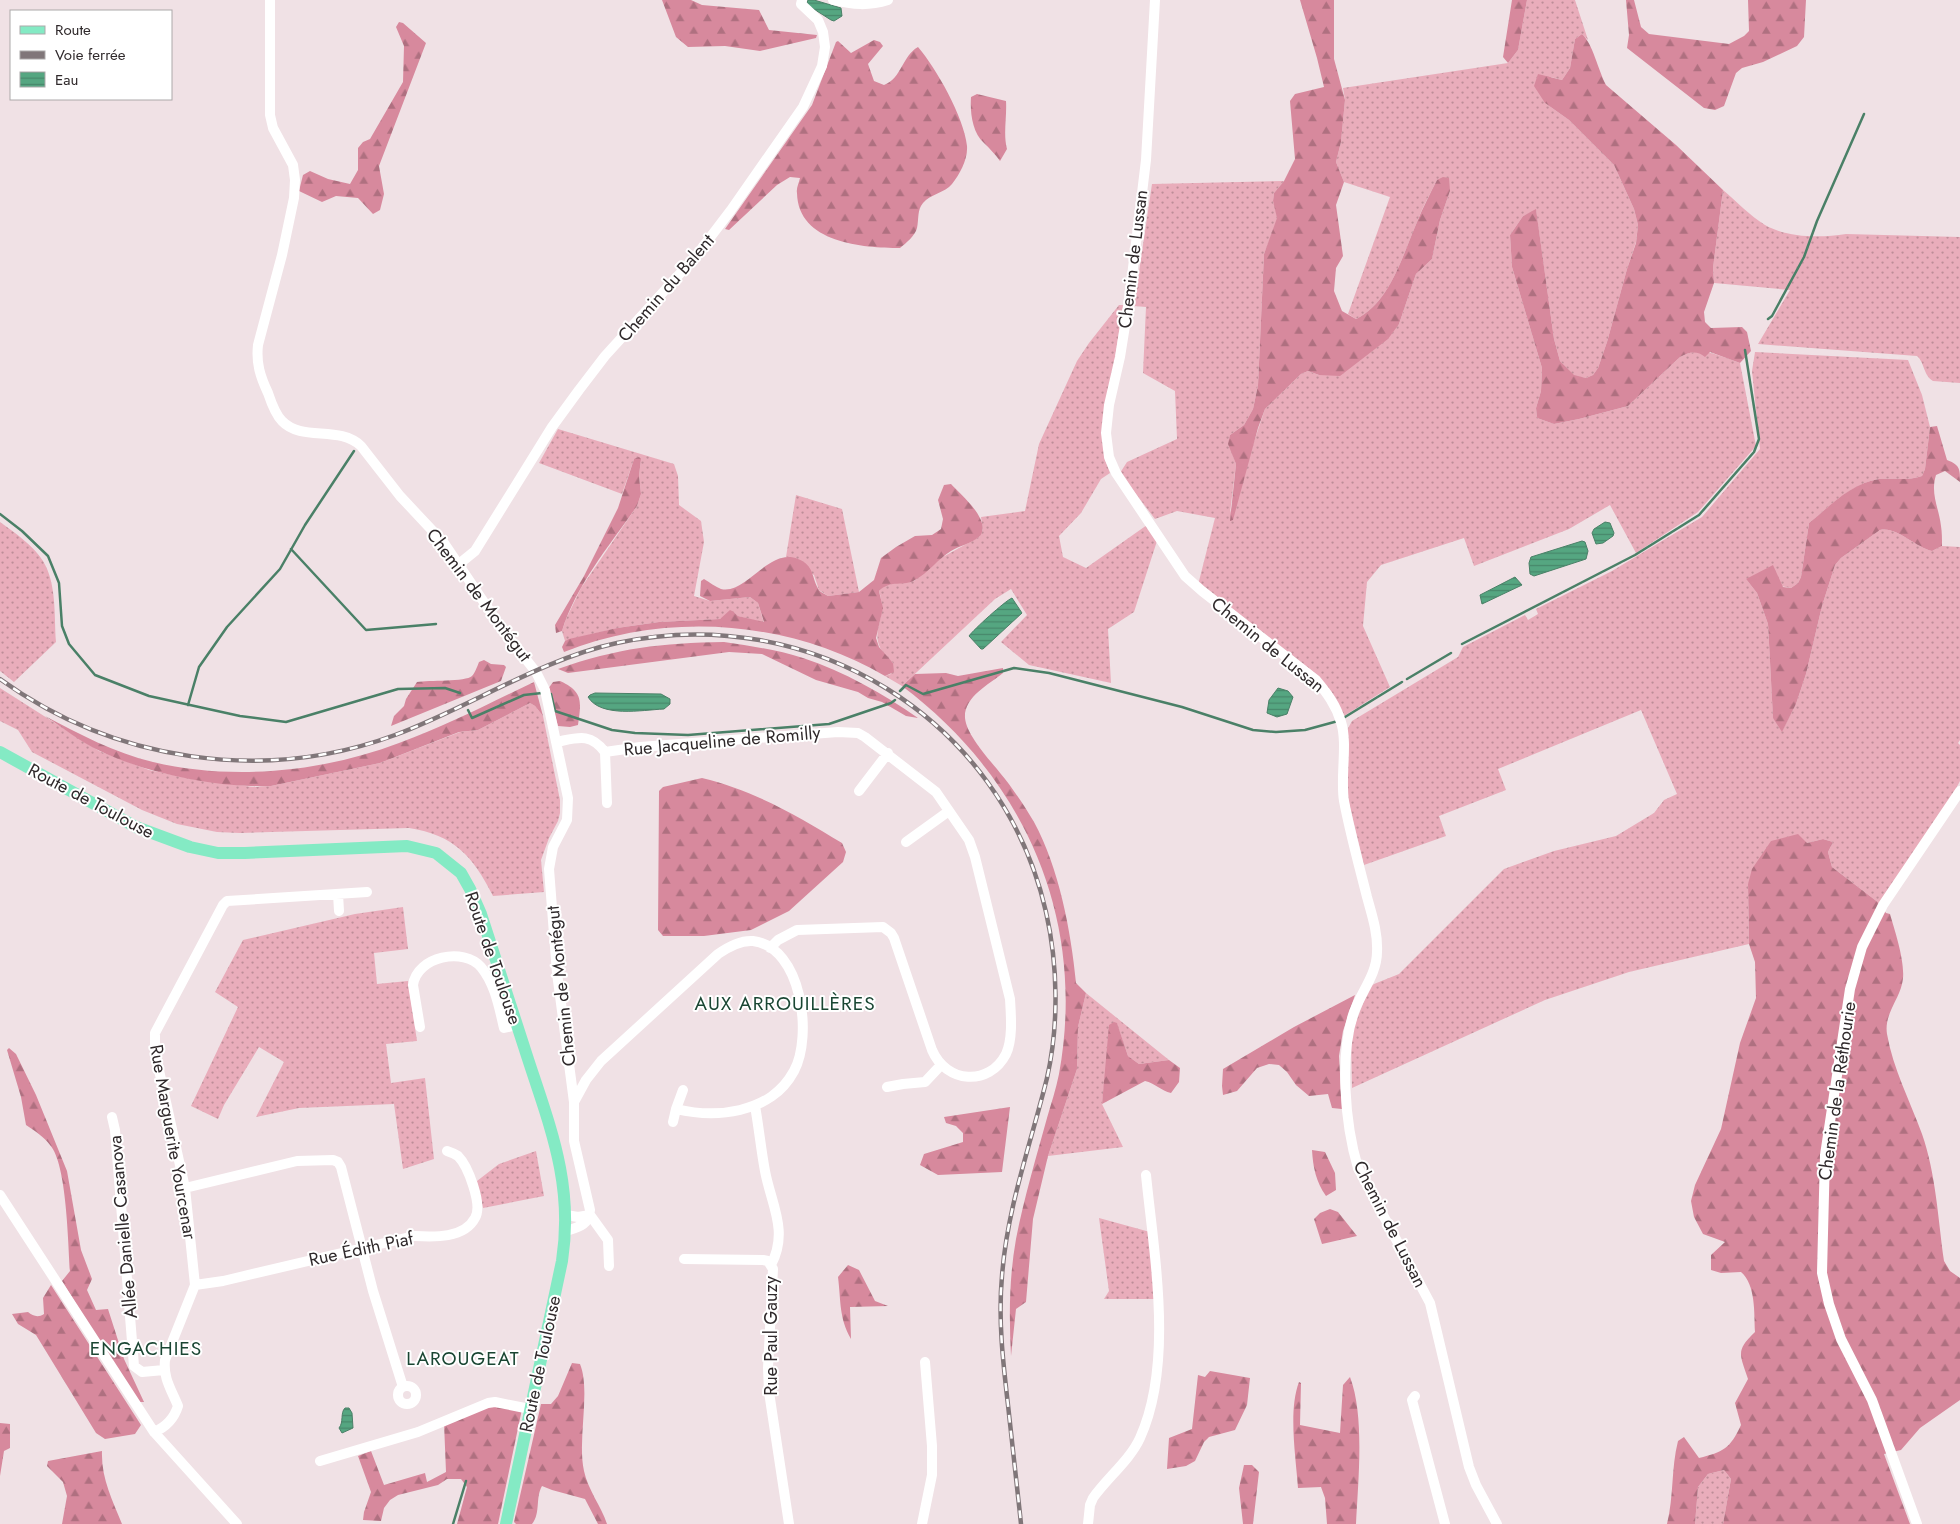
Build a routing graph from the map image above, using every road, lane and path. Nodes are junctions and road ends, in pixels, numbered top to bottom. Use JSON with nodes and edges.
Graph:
{"nodes":[{"id":1,"x":270,"y":0,"type":"edge"},
{"id":2,"x":802,"y":0,"type":"edge"},
{"id":3,"x":833,"y":0,"type":"edge"},
{"id":4,"x":888,"y":0,"type":"edge"},
{"id":5,"x":1156,"y":0,"type":"edge"},
{"id":6,"x":459,"y":564,"type":"junction"},
{"id":7,"x":556,"y":742,"type":"junction"},
{"id":8,"x":0,"y":752,"type":"edge"},
{"id":9,"x":605,"y":752,"type":"junction"},
{"id":10,"x":888,"y":753,"type":"junction"},
{"id":11,"x":859,"y":790,"type":"dead end"},
{"id":12,"x":1960,"y":791,"type":"edge"},
{"id":13,"x":607,"y":803,"type":"dead end"},
{"id":14,"x":949,"y":811,"type":"junction"},
{"id":15,"x":906,"y":842,"type":"dead end"},
{"id":16,"x":367,"y":892,"type":"dead end"},
{"id":17,"x":338,"y":894,"type":"junction"},
{"id":18,"x":339,"y":911,"type":"dead end"},
{"id":19,"x":770,"y":948,"type":"junction"},
{"id":20,"x":517,"y":1025,"type":"junction"},
{"id":21,"x":420,"y":1027,"type":"dead end"},
{"id":22,"x":941,"y":1065,"type":"junction"},
{"id":23,"x":887,"y":1088,"type":"dead end"},
{"id":24,"x":682,"y":1090,"type":"dead end"},
{"id":25,"x":574,"y":1102,"type":"junction"},
{"id":26,"x":755,"y":1106,"type":"junction"},
{"id":27,"x":676,"y":1109,"type":"junction"},
{"id":28,"x":112,"y":1117,"type":"dead end"},
{"id":29,"x":673,"y":1122,"type":"dead end"},
{"id":30,"x":447,"y":1151,"type":"dead end"},
{"id":31,"x":1146,"y":1175,"type":"dead end"},
{"id":32,"x":185,"y":1188,"type":"junction"},
{"id":33,"x":0,"y":1195,"type":"edge"},
{"id":34,"x":566,"y":1215,"type":"junction"},
{"id":35,"x":590,"y":1215,"type":"junction"},
{"id":36,"x":566,"y":1231,"type":"junction"},
{"id":37,"x":361,"y":1248,"type":"junction"},
{"id":38,"x":684,"y":1259,"type":"dead end"},
{"id":39,"x":770,"y":1265,"type":"junction"},
{"id":40,"x":609,"y":1266,"type":"dead end"},
{"id":41,"x":195,"y":1285,"type":"junction"},
{"id":42,"x":925,"y":1362,"type":"dead end"},
{"id":43,"x":164,"y":1370,"type":"junction"},
{"id":44,"x":403,"y":1387,"type":"dead end"},
{"id":45,"x":1415,"y":1396,"type":"dead end"},
{"id":46,"x":530,"y":1409,"type":"junction"},
{"id":47,"x":154,"y":1432,"type":"junction"},
{"id":48,"x":320,"y":1461,"type":"dead end"},
{"id":49,"x":237,"y":1524,"type":"edge"},
{"id":50,"x":506,"y":1524,"type":"edge"},
{"id":51,"x":789,"y":1524,"type":"edge"},
{"id":52,"x":922,"y":1524,"type":"edge"},
{"id":53,"x":1088,"y":1524,"type":"edge"},
{"id":54,"x":1445,"y":1524,"type":"edge"},
{"id":55,"x":1497,"y":1524,"type":"edge"},
{"id":56,"x":1917,"y":1524,"type":"edge"}],
"edges":[{"from":1,"to":6,"type":"street","name":"Chemin de Montégut"},
{"from":2,"to":6,"type":"street","name":"Chemin du Balent"},
{"from":3,"to":4,"type":"street"},
{"from":5,"to":55,"type":"street","name":"Chemin de Lussan"},
{"from":6,"to":7,"type":"street","name":"Chemin de Montégut"},
{"from":7,"to":9,"type":"street","name":"Rue Jacqueline de Romilly"},
{"from":7,"to":25,"type":"street","name":"Chemin de Montégut"},
{"from":8,"to":20,"type":"main road","name":"Route de Toulouse"},
{"from":9,"to":10,"type":"street","name":"Rue Jacqueline de Romilly"},
{"from":9,"to":13,"type":"street"},
{"from":10,"to":11,"type":"street"},
{"from":10,"to":14,"type":"street","name":"Rue Jacqueline de Romilly"},
{"from":12,"to":56,"type":"street","name":"Chemin de la Réthourie"},
{"from":14,"to":15,"type":"street"},
{"from":14,"to":22,"type":"street","name":"Rue Jacqueline de Romilly"},
{"from":16,"to":17,"type":"street","name":"Rue Marguerite Yourcenar"},
{"from":17,"to":18,"type":"street"},
{"from":17,"to":32,"type":"street","name":"Rue Marguerite Yourcenar"},
{"from":19,"to":22,"type":"street"},
{"from":19,"to":25,"type":"street"},
{"from":19,"to":26,"type":"street"},
{"from":20,"to":21,"type":"street"},
{"from":20,"to":34,"type":"main road","name":"Route de Toulouse"},
{"from":22,"to":23,"type":"street"},
{"from":24,"to":27,"type":"street"},
{"from":25,"to":35,"type":"street","name":"Chemin de Montégut"},
{"from":26,"to":27,"type":"street"},
{"from":26,"to":39,"type":"street"},
{"from":27,"to":29,"type":"street"},
{"from":28,"to":43,"type":"street","name":"Allée Danielle Casanova"},
{"from":30,"to":37,"type":"street","name":"Rue Édith Piaf"},
{"from":31,"to":53,"type":"street"},
{"from":32,"to":37,"type":"street"},
{"from":32,"to":41,"type":"street","name":"Rue Marguerite Yourcenar"},
{"from":33,"to":47,"type":"street"},
{"from":34,"to":35,"type":"street"},
{"from":34,"to":36,"type":"main road","name":"Route de Toulouse"},
{"from":35,"to":36,"type":"street"},
{"from":35,"to":40,"type":"street"},
{"from":36,"to":46,"type":"main road","name":"Route de Toulouse"},
{"from":37,"to":41,"type":"street","name":"Rue Édith Piaf"},
{"from":37,"to":44,"type":"street"},
{"from":38,"to":39,"type":"street","name":"Rue Paul Gauzy"},
{"from":39,"to":51,"type":"street","name":"Rue Paul Gauzy"},
{"from":41,"to":43,"type":"street","name":"Rue Marguerite Yourcenar"},
{"from":42,"to":52,"type":"street"},
{"from":43,"to":47,"type":"street"},
{"from":45,"to":54,"type":"street"},
{"from":46,"to":48,"type":"street"},
{"from":46,"to":50,"type":"main road","name":"Route de Toulouse"},
{"from":47,"to":49,"type":"street"}]}
